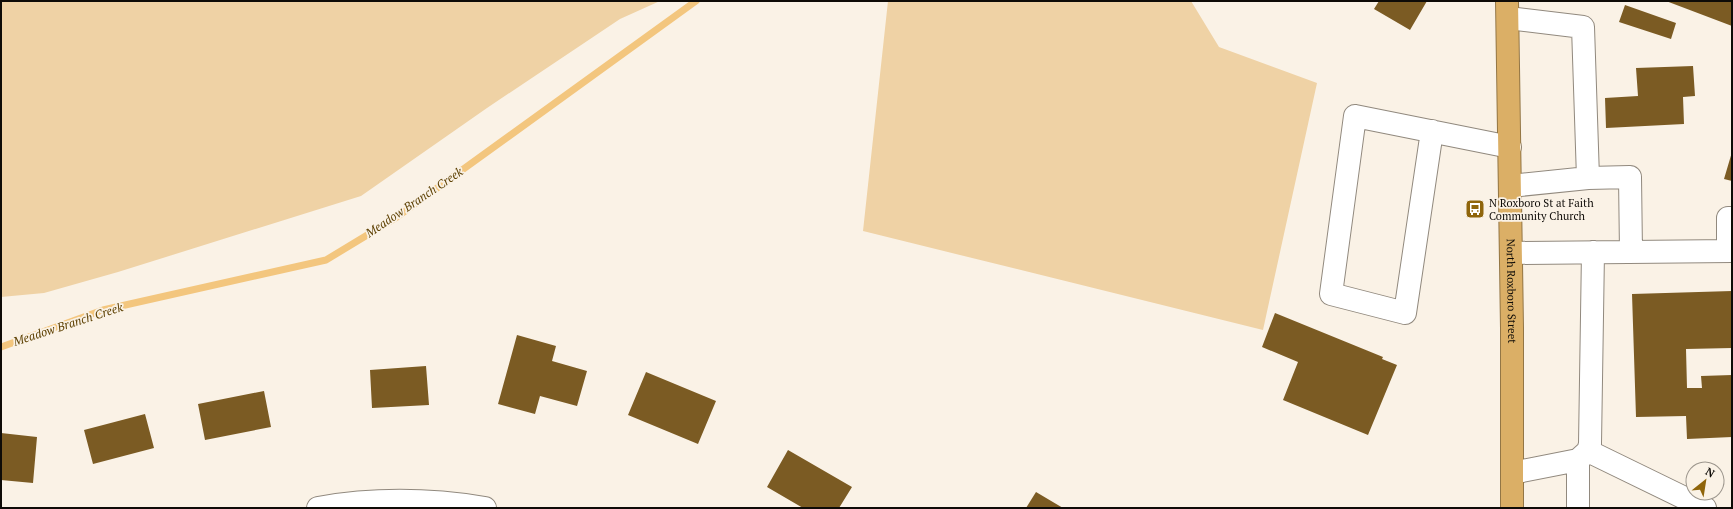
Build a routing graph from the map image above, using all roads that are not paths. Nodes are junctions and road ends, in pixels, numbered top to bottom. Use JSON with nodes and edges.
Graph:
{"nodes":[{"id":1,"x":1507,"y":10,"type":"edge"},
{"id":2,"x":1432,"y":131,"type":"junction"},
{"id":3,"x":1510,"y":147,"type":"junction"},
{"id":4,"x":1588,"y":178,"type":"junction"},
{"id":5,"x":1510,"y":186,"type":"junction"},
{"id":6,"x":1732,"y":218,"type":"edge"},
{"id":7,"x":1730,"y":251,"type":"edge"},
{"id":8,"x":1593,"y":252,"type":"junction"},
{"id":9,"x":1631,"y":252,"type":"junction"},
{"id":10,"x":1511,"y":253,"type":"junction"},
{"id":11,"x":1583,"y":456,"type":"junction"},
{"id":12,"x":1512,"y":473,"type":"junction"},
{"id":13,"x":318,"y":508,"type":"edge"},
{"id":14,"x":485,"y":508,"type":"edge"},
{"id":15,"x":1512,"y":508,"type":"edge"},
{"id":16,"x":1578,"y":508,"type":"edge"},
{"id":17,"x":1705,"y":508,"type":"edge"}],
"edges":[{"from":1,"to":3,"type":"highway","name":"North Roxboro Street"},
{"from":1,"to":4,"type":"street"},
{"from":2,"to":2,"type":"street"},
{"from":2,"to":3,"type":"street"},
{"from":3,"to":5,"type":"highway","name":"North Roxboro Street"},
{"from":4,"to":5,"type":"street"},
{"from":4,"to":9,"type":"street"},
{"from":5,"to":10,"type":"highway","name":"North Roxboro Street"},
{"from":6,"to":7,"type":"street"},
{"from":7,"to":9,"type":"street"},
{"from":8,"to":9,"type":"street"},
{"from":8,"to":10,"type":"street"},
{"from":8,"to":11,"type":"street"},
{"from":10,"to":12,"type":"highway","name":"North Roxboro Street"},
{"from":11,"to":12,"type":"street"},
{"from":11,"to":16,"type":"street"},
{"from":11,"to":17,"type":"street"},
{"from":12,"to":15,"type":"highway","name":"North Roxboro Street"},
{"from":13,"to":14,"type":"street"}]}
